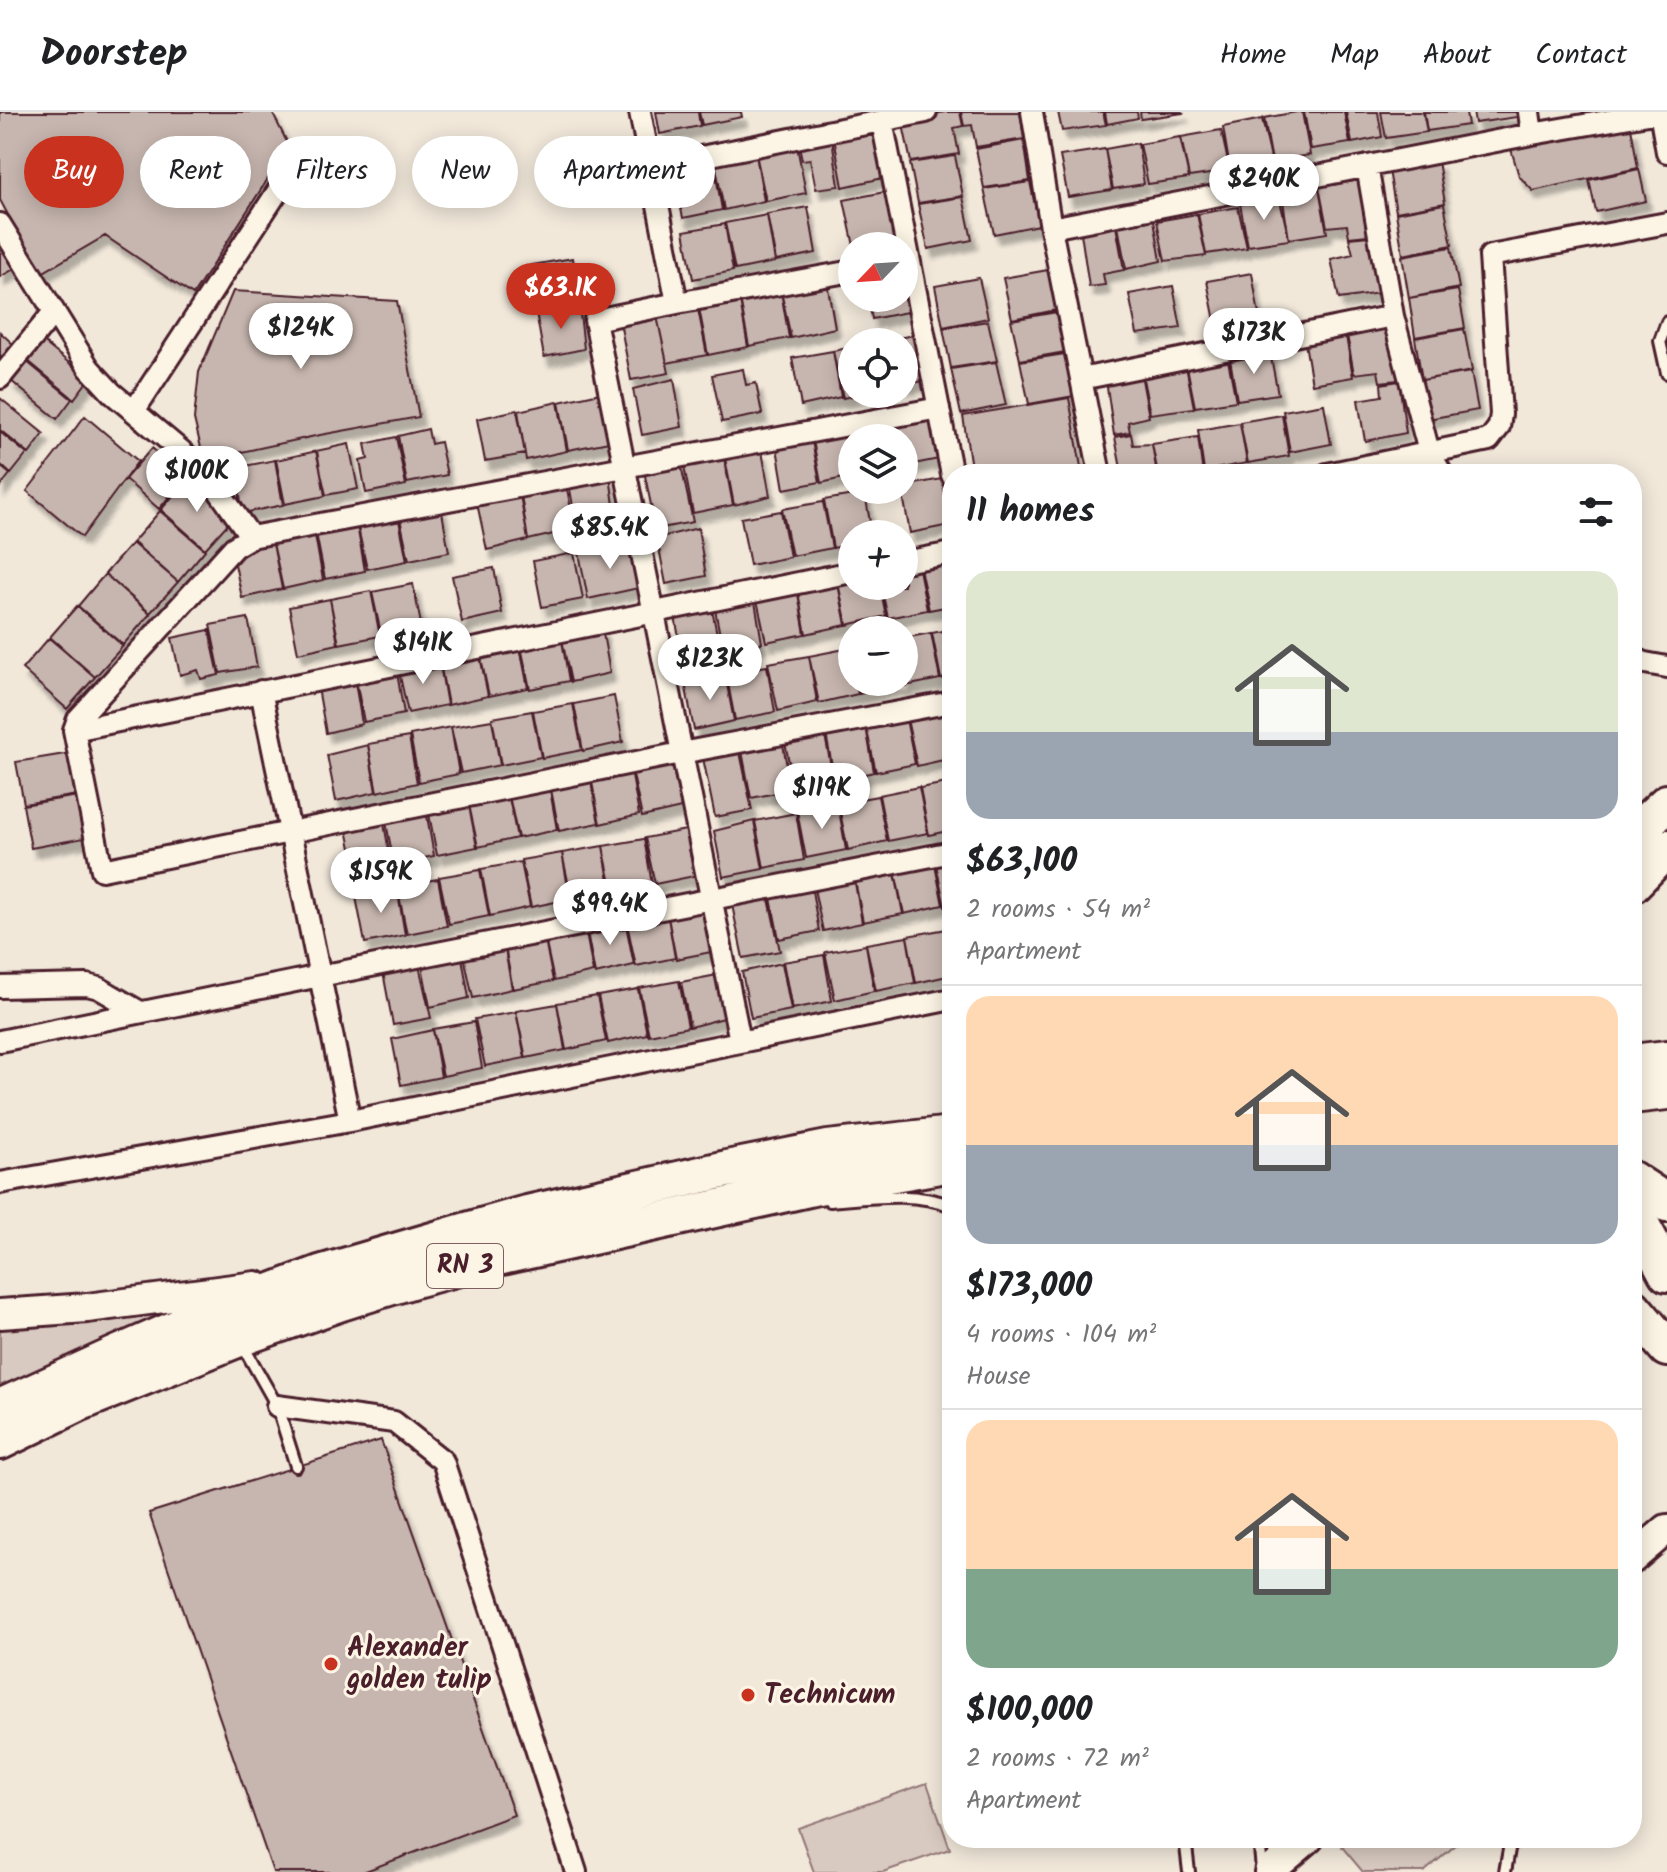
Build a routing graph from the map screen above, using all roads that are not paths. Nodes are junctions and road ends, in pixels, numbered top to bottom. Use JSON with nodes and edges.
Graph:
{"nodes":[{"id":1,"x":640,"y":112,"type":"edge"},
{"id":2,"x":926,"y":112,"type":"edge"},
{"id":3,"x":1032,"y":112,"type":"edge"},
{"id":4,"x":1529,"y":112,"type":"edge"},
{"id":5,"x":1659,"y":112,"type":"edge"},
{"id":6,"x":882,"y":121,"type":"junction"},
{"id":7,"x":1532,"y":134,"type":"junction"},
{"id":8,"x":645,"y":136,"type":"edge"},
{"id":9,"x":1667,"y":152,"type":"edge"},
{"id":10,"x":715,"y":154,"type":"edge"},
{"id":11,"x":1367,"y":166,"type":"junction"},
{"id":12,"x":267,"y":208,"type":"edge"},
{"id":13,"x":659,"y":208,"type":"edge"},
{"id":14,"x":1667,"y":223,"type":"edge"},
{"id":15,"x":0,"y":224,"type":"edge"},
{"id":16,"x":1051,"y":228,"type":"junction"},
{"id":17,"x":902,"y":232,"type":"edge"},
{"id":18,"x":838,"y":274,"type":"edge"},
{"id":19,"x":677,"y":303,"type":"junction"},
{"id":20,"x":918,"y":312,"type":"edge"},
{"id":21,"x":53,"y":313,"type":"junction"},
{"id":22,"x":1393,"y":316,"type":"junction"},
{"id":23,"x":1667,"y":322,"type":"edge"},
{"id":24,"x":1667,"y":373,"type":"edge"},
{"id":25,"x":0,"y":378,"type":"edge"},
{"id":26,"x":1081,"y":379,"type":"junction"},
{"id":27,"x":939,"y":408,"type":"junction"},
{"id":28,"x":134,"y":411,"type":"junction"},
{"id":29,"x":1429,"y":452,"type":"junction"},
{"id":30,"x":950,"y":464,"type":"edge"},
{"id":31,"x":1098,"y":464,"type":"edge"},
{"id":32,"x":1373,"y":464,"type":"edge"},
{"id":33,"x":1421,"y":464,"type":"edge"},
{"id":34,"x":1436,"y":464,"type":"edge"},
{"id":35,"x":624,"y":466,"type":"junction"},
{"id":36,"x":251,"y":537,"type":"junction"},
{"id":37,"x":942,"y":555,"type":"edge"},
{"id":38,"x":918,"y":559,"type":"edge"},
{"id":39,"x":838,"y":575,"type":"edge"},
{"id":40,"x":653,"y":612,"type":"junction"},
{"id":41,"x":1642,"y":662,"type":"edge"},
{"id":42,"x":1667,"y":667,"type":"edge"},
{"id":43,"x":261,"y":691,"type":"junction"},
{"id":44,"x":942,"y":704,"type":"edge"},
{"id":45,"x":74,"y":730,"type":"junction"},
{"id":46,"x":681,"y":753,"type":"junction"},
{"id":47,"x":1666,"y":804,"type":"edge"},
{"id":48,"x":1642,"y":826,"type":"edge"},
{"id":49,"x":291,"y":832,"type":"junction"},
{"id":50,"x":1667,"y":848,"type":"edge"},
{"id":51,"x":942,"y":854,"type":"edge"},
{"id":52,"x":1642,"y":874,"type":"edge"},
{"id":53,"x":1667,"y":881,"type":"edge"},
{"id":54,"x":711,"y":899,"type":"junction"},
{"id":55,"x":1642,"y":900,"type":"edge"},
{"id":56,"x":320,"y":976,"type":"junction"},
{"id":57,"x":0,"y":987,"type":"edge"},
{"id":58,"x":942,"y":1001,"type":"edge"},
{"id":59,"x":140,"y":1012,"type":"junction"},
{"id":60,"x":0,"y":1041,"type":"edge"},
{"id":61,"x":740,"y":1041,"type":"junction"},
{"id":62,"x":1667,"y":1059,"type":"edge"},
{"id":63,"x":1642,"y":1062,"type":"edge"},
{"id":64,"x":1667,"y":1091,"type":"edge"},
{"id":65,"x":1642,"y":1094,"type":"edge"},
{"id":66,"x":350,"y":1121,"type":"junction"},
{"id":67,"x":942,"y":1136,"type":"edge"},
{"id":68,"x":942,"y":1165,"type":"edge"},
{"id":69,"x":0,"y":1183,"type":"edge"},
{"id":70,"x":1642,"y":1187,"type":"edge"},
{"id":71,"x":942,"y":1202,"type":"edge"},
{"id":72,"x":816,"y":1203,"type":"dead end"},
{"id":73,"x":1667,"y":1203,"type":"edge"},
{"id":74,"x":787,"y":1205,"type":"dead end"},
{"id":75,"x":684,"y":1215,"type":"junction"},
{"id":76,"x":1642,"y":1225,"type":"edge"},
{"id":77,"x":1662,"y":1260,"type":"edge"},
{"id":78,"x":320,"y":1274,"type":"junction"},
{"id":79,"x":0,"y":1314,"type":"edge"},
{"id":80,"x":1642,"y":1319,"type":"edge"},
{"id":81,"x":239,"y":1338,"type":"junction"},
{"id":82,"x":1667,"y":1348,"type":"edge"},
{"id":83,"x":277,"y":1406,"type":"junction"},
{"id":84,"x":0,"y":1408,"type":"edge"},
{"id":85,"x":0,"y":1441,"type":"edge"},
{"id":86,"x":296,"y":1466,"type":"dead end"},
{"id":87,"x":1186,"y":1848,"type":"edge"},
{"id":88,"x":1260,"y":1848,"type":"edge"},
{"id":89,"x":1297,"y":1848,"type":"edge"},
{"id":90,"x":1509,"y":1848,"type":"edge"},
{"id":91,"x":576,"y":1872,"type":"edge"},
{"id":92,"x":1189,"y":1872,"type":"edge"},
{"id":93,"x":1263,"y":1872,"type":"edge"},
{"id":94,"x":1269,"y":1872,"type":"edge"},
{"id":95,"x":1505,"y":1872,"type":"edge"}],
"edges":[{"from":1,"to":8,"type":"street"},
{"from":2,"to":6,"type":"street"},
{"from":3,"to":16,"type":"street"},
{"from":4,"to":7,"type":"street"},
{"from":5,"to":7,"type":"street"},
{"from":5,"to":9,"type":"street"},
{"from":6,"to":10,"type":"street"},
{"from":6,"to":17,"type":"street"},
{"from":7,"to":11,"type":"street"},
{"from":11,"to":16,"type":"street"},
{"from":11,"to":22,"type":"street"},
{"from":12,"to":28,"type":"street"},
{"from":13,"to":19,"type":"street"},
{"from":14,"to":29,"type":"street"},
{"from":15,"to":21,"type":"street"},
{"from":16,"to":26,"type":"street"},
{"from":18,"to":19,"type":"street"},
{"from":19,"to":35,"type":"street"},
{"from":20,"to":27,"type":"street"},
{"from":21,"to":25,"type":"street"},
{"from":21,"to":28,"type":"street"},
{"from":22,"to":26,"type":"street"},
{"from":22,"to":29,"type":"street"},
{"from":23,"to":24,"type":"lane"},
{"from":26,"to":31,"type":"street"},
{"from":27,"to":30,"type":"street"},
{"from":27,"to":35,"type":"street"},
{"from":28,"to":36,"type":"street"},
{"from":29,"to":32,"type":"street"},
{"from":29,"to":33,"type":"street"},
{"from":29,"to":34,"type":"street"},
{"from":35,"to":36,"type":"street"},
{"from":35,"to":40,"type":"street"},
{"from":36,"to":45,"type":"street"},
{"from":37,"to":38,"type":"street"},
{"from":39,"to":40,"type":"street"},
{"from":40,"to":43,"type":"street"},
{"from":40,"to":46,"type":"street"},
{"from":41,"to":42,"type":"street"},
{"from":43,"to":45,"type":"street"},
{"from":43,"to":49,"type":"street"},
{"from":44,"to":46,"type":"street"},
{"from":45,"to":49,"type":"street"},
{"from":46,"to":49,"type":"street"},
{"from":46,"to":54,"type":"street"},
{"from":47,"to":48,"type":"highway"},
{"from":49,"to":56,"type":"street"},
{"from":50,"to":52,"type":"highway"},
{"from":51,"to":54,"type":"street"},
{"from":53,"to":55,"type":"highway"},
{"from":54,"to":56,"type":"street"},
{"from":54,"to":61,"type":"street"},
{"from":56,"to":59,"type":"street"},
{"from":56,"to":66,"type":"street"},
{"from":57,"to":59,"type":"street"},
{"from":58,"to":61,"type":"street"},
{"from":59,"to":60,"type":"street"},
{"from":61,"to":66,"type":"street"},
{"from":62,"to":63,"type":"highway"},
{"from":64,"to":65,"type":"highway"},
{"from":66,"to":69,"type":"street"},
{"from":67,"to":78,"type":"highway","number":"RN 3"},
{"from":68,"to":75,"type":"highway","number":"RN 3"},
{"from":70,"to":73,"type":"highway"},
{"from":71,"to":72,"type":"lane"},
{"from":74,"to":75,"type":"lane"},
{"from":75,"to":81,"type":"highway","number":"RN 3"},
{"from":76,"to":77,"type":"highway"},
{"from":78,"to":79,"type":"main road"},
{"from":78,"to":84,"type":"highway","number":"RN 3"},
{"from":80,"to":82,"type":"highway"},
{"from":81,"to":83,"type":"lane"},
{"from":81,"to":85,"type":"highway","number":"RN 3"},
{"from":83,"to":86,"type":"lane"},
{"from":83,"to":91,"type":"street"},
{"from":87,"to":92,"type":"lane"},
{"from":88,"to":93,"type":"lane"},
{"from":89,"to":94,"type":"main road"},
{"from":90,"to":95,"type":"lane"}]}
